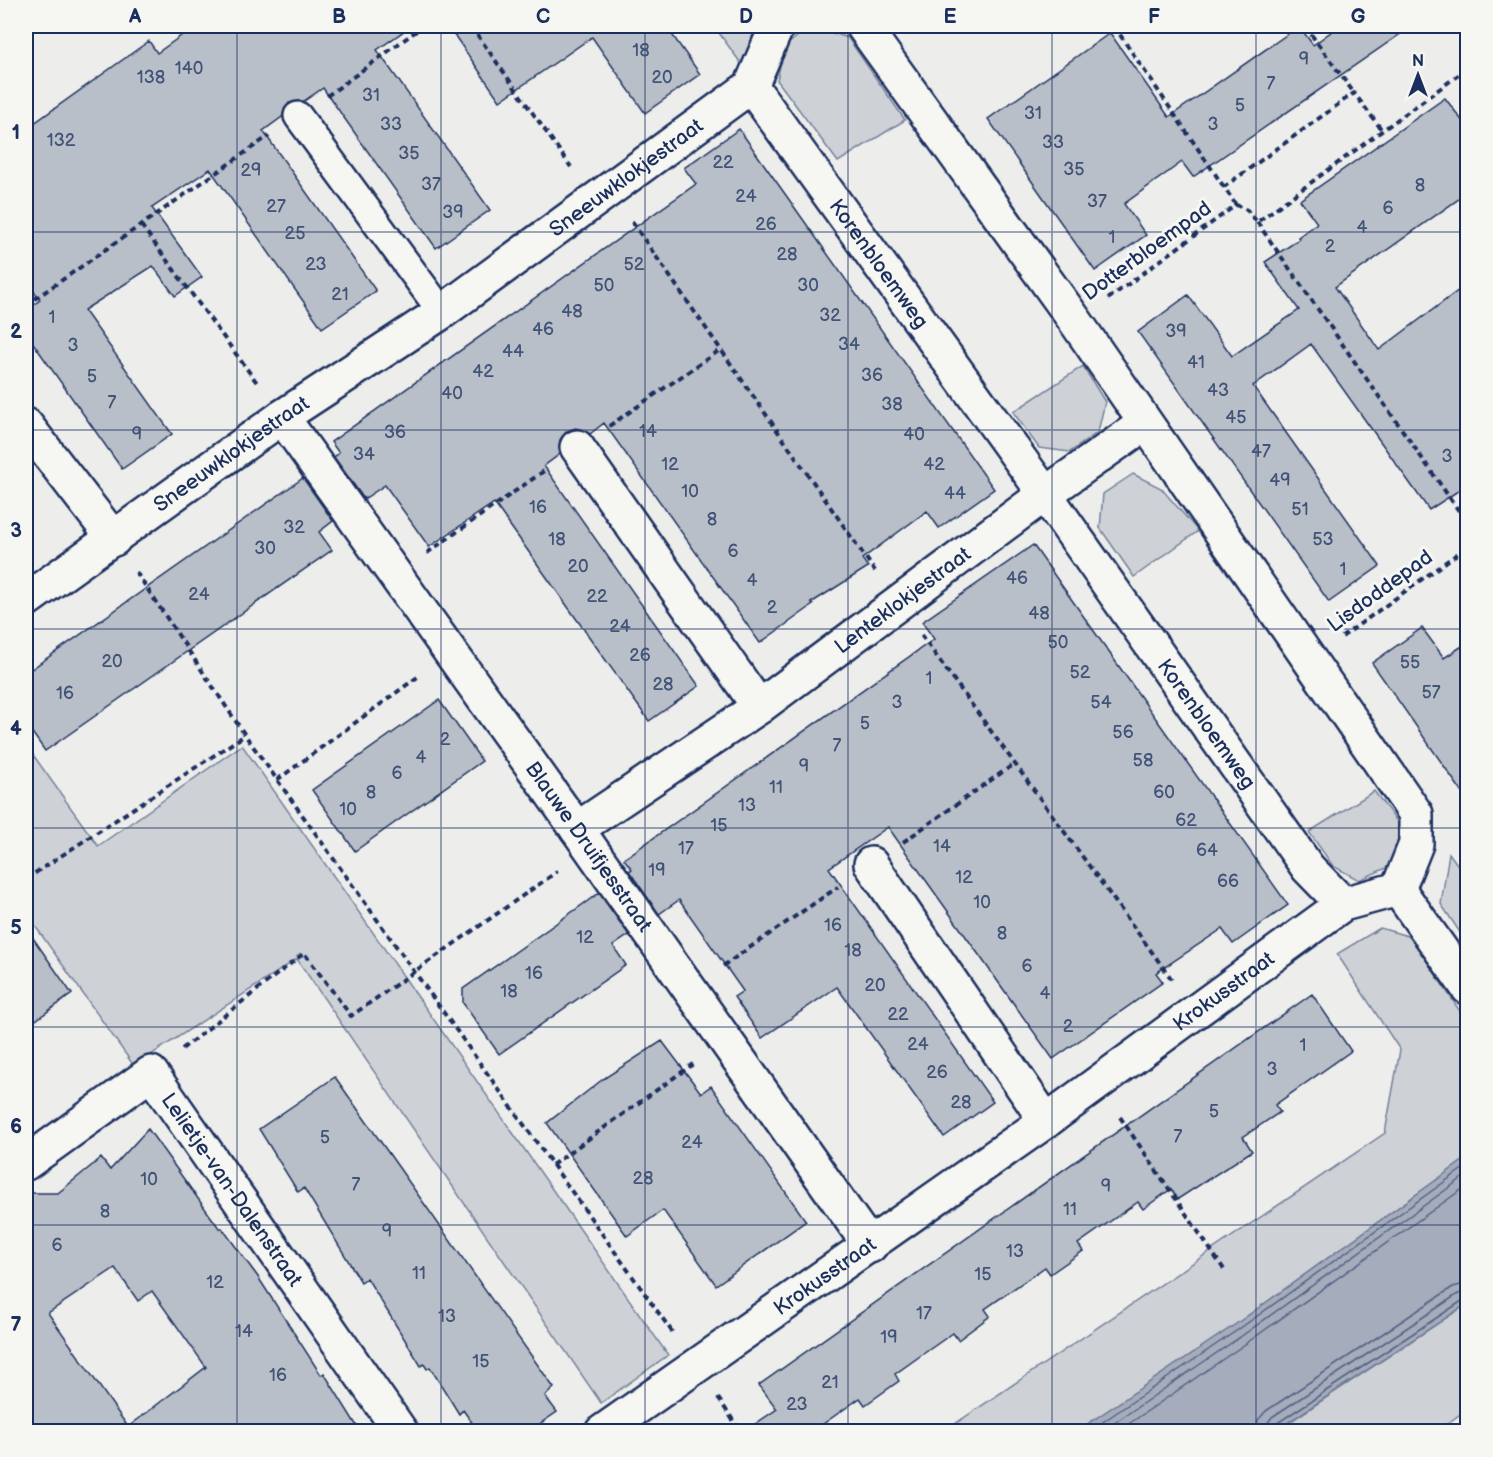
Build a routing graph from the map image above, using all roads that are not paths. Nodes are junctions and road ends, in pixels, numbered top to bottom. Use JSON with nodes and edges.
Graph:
{"nodes":[{"id":1,"x":777,"y":26,"type":"edge"},
{"id":2,"x":863,"y":26,"type":"edge"},
{"id":3,"x":751,"y":86,"type":"junction"},
{"id":4,"x":298,"y":116,"type":"road end"},
{"id":5,"x":442,"y":312,"type":"junction"},
{"id":6,"x":282,"y":417,"type":"junction"},
{"id":7,"x":26,"y":424,"type":"edge"},
{"id":8,"x":1144,"y":424,"type":"junction"},
{"id":9,"x":577,"y":447,"type":"dead end"},
{"id":10,"x":1045,"y":494,"type":"junction"},
{"id":11,"x":114,"y":539,"type":"junction"},
{"id":12,"x":26,"y":600,"type":"edge"},
{"id":13,"x":759,"y":707,"type":"junction"},
{"id":14,"x":577,"y":829,"type":"junction"},
{"id":15,"x":872,"y":864,"type":"dead end"},
{"id":16,"x":1398,"y":889,"type":"junction"},
{"id":17,"x":1343,"y":904,"type":"junction"},
{"id":18,"x":1467,"y":988,"type":"edge"},
{"id":19,"x":1046,"y":1121,"type":"junction"},
{"id":20,"x":26,"y":1163,"type":"edge"},
{"id":21,"x":870,"y":1246,"type":"junction"},
{"id":22,"x":401,"y":1431,"type":"edge"},
{"id":23,"x":602,"y":1431,"type":"edge"}],
"edges":[{"from":1,"to":3,"type":"street"},
{"from":2,"to":8,"type":"street"},
{"from":3,"to":5,"type":"street","name":"Sneeuwklokjestraat"},
{"from":3,"to":10,"type":"street","name":"Korenbloemweg"},
{"from":4,"to":5,"type":"street"},
{"from":5,"to":6,"type":"street","name":"Sneeuwklokjestraat"},
{"from":6,"to":11,"type":"street","name":"Sneeuwklokjestraat"},
{"from":6,"to":14,"type":"street","name":"Blauwe Druifjesstraat"},
{"from":7,"to":11,"type":"street"},
{"from":8,"to":10,"type":"street"},
{"from":8,"to":16,"type":"street"},
{"from":9,"to":13,"type":"street"},
{"from":10,"to":13,"type":"street","name":"Lenteklokjestraat"},
{"from":10,"to":17,"type":"street","name":"Korenbloemweg"},
{"from":11,"to":12,"type":"street","name":"Sneeuwklokjestraat"},
{"from":13,"to":14,"type":"street","name":"Lenteklokjestraat"},
{"from":14,"to":21,"type":"street","name":"Blauwe Druifjesstraat"},
{"from":15,"to":19,"type":"street"},
{"from":16,"to":17,"type":"street"},
{"from":16,"to":18,"type":"street"},
{"from":17,"to":19,"type":"street","name":"Krokusstraat"},
{"from":19,"to":21,"type":"street","name":"Krokusstraat"},
{"from":20,"to":22,"type":"street","name":"Lelietje-van-Dalenstraat"},
{"from":21,"to":23,"type":"street","name":"Krokusstraat"}]}
